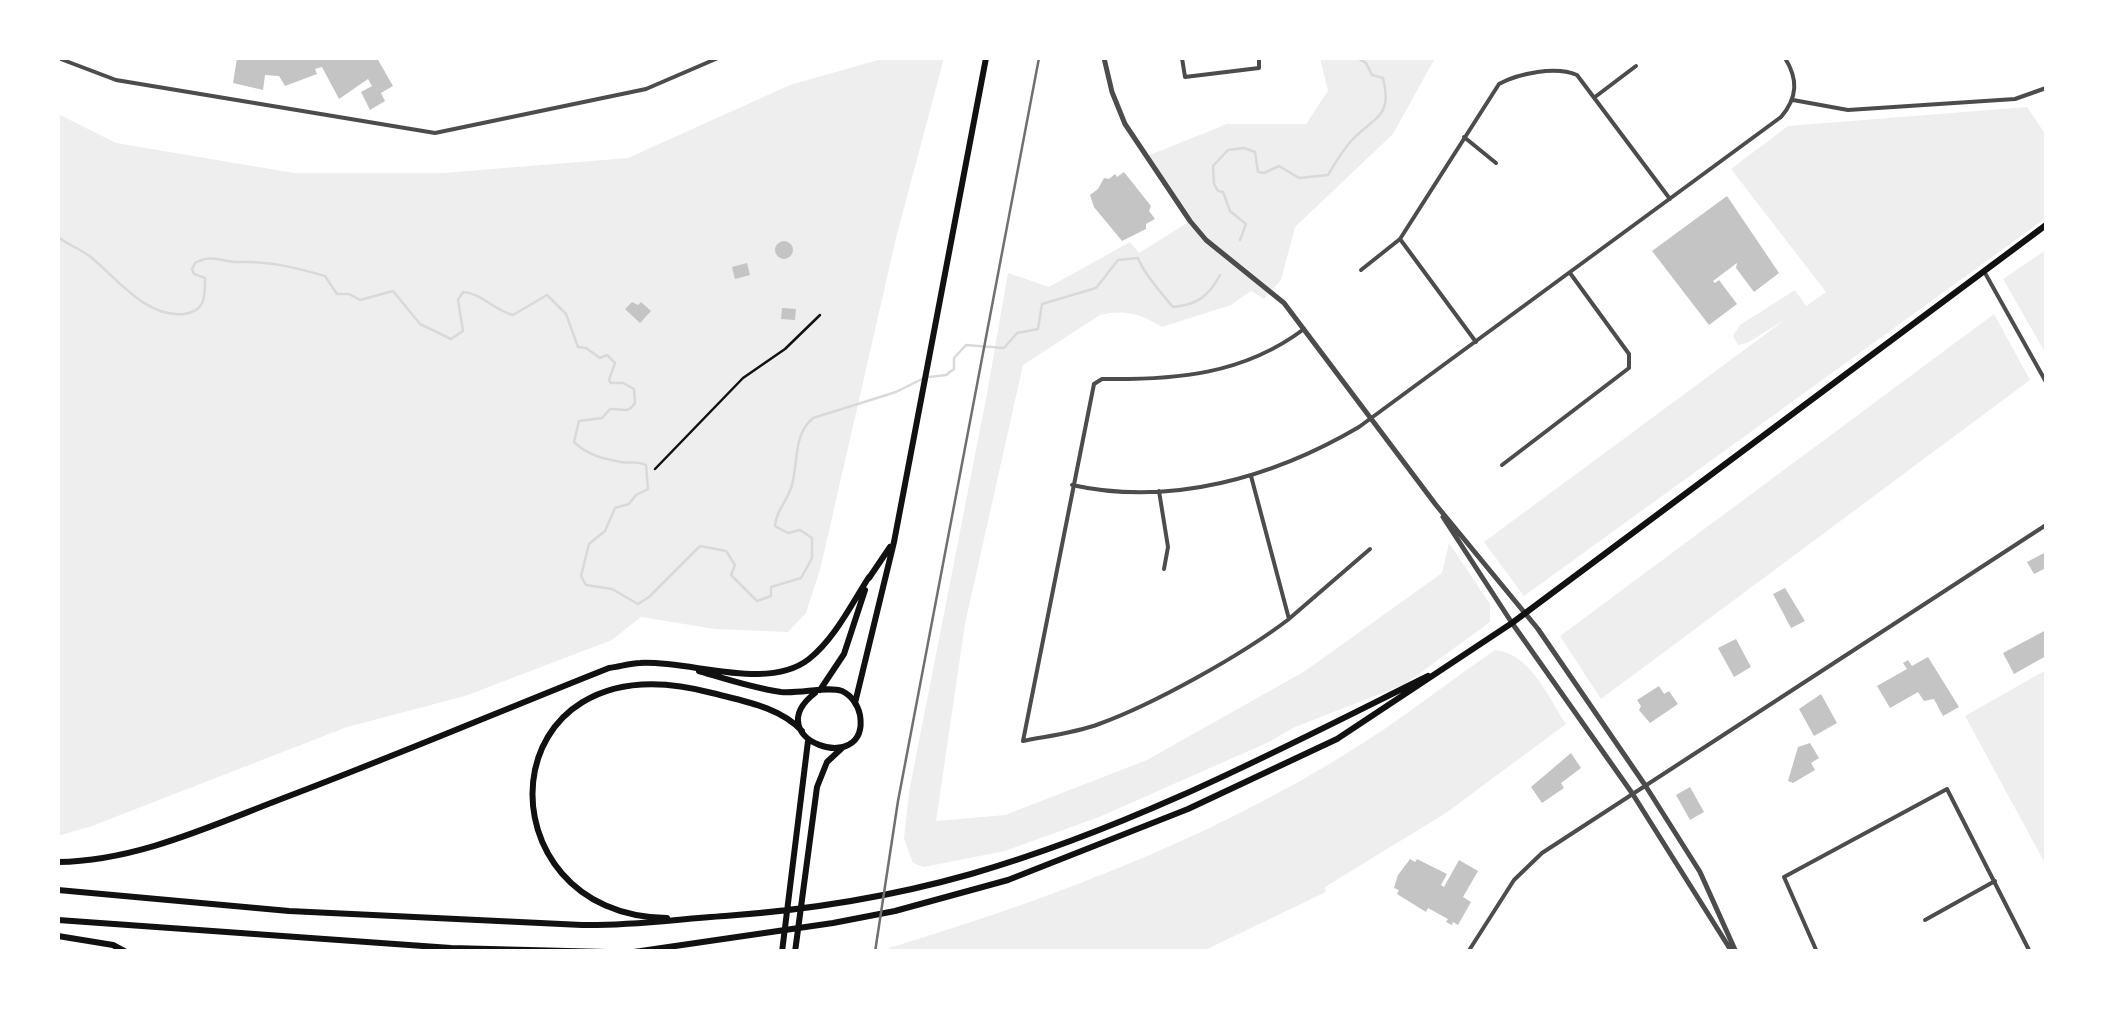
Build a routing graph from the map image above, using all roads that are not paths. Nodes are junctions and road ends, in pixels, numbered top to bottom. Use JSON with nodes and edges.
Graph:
{"nodes":[{"id":1,"x":58,"y":58,"type":"edge"},
{"id":2,"x":718,"y":58,"type":"edge"},
{"id":3,"x":986,"y":58,"type":"edge"},
{"id":4,"x":1104,"y":58,"type":"edge"},
{"id":5,"x":1182,"y":58,"type":"edge"},
{"id":6,"x":1259,"y":58,"type":"edge"},
{"id":7,"x":1785,"y":58,"type":"edge"},
{"id":8,"x":705,"y":60,"type":"edge"},
{"id":9,"x":1636,"y":66,"type":"dead end"},
{"id":10,"x":2046,"y":88,"type":"edge"},
{"id":11,"x":1595,"y":97,"type":"junction"},
{"id":12,"x":1793,"y":100,"type":"junction"},
{"id":13,"x":1464,"y":137,"type":"junction"},
{"id":14,"x":1496,"y":163,"type":"dead end"},
{"id":15,"x":1670,"y":199,"type":"junction"},
{"id":16,"x":2046,"y":225,"type":"edge"},
{"id":17,"x":1400,"y":240,"type":"junction"},
{"id":18,"x":1361,"y":270,"type":"dead end"},
{"id":19,"x":1984,"y":271,"type":"junction"},
{"id":20,"x":1570,"y":273,"type":"junction"},
{"id":21,"x":1304,"y":328,"type":"junction"},
{"id":22,"x":1476,"y":342,"type":"junction"},
{"id":23,"x":2046,"y":382,"type":"edge"},
{"id":24,"x":1372,"y":418,"type":"junction"},
{"id":25,"x":1502,"y":465,"type":"dead end"},
{"id":26,"x":1251,"y":476,"type":"junction"},
{"id":27,"x":1072,"y":485,"type":"junction"},
{"id":28,"x":1159,"y":491,"type":"junction"},
{"id":29,"x":1436,"y":506,"type":"junction"},
{"id":30,"x":2046,"y":525,"type":"edge"},
{"id":31,"x":894,"y":542,"type":"junction"},
{"id":32,"x":1370,"y":549,"type":"dead end"},
{"id":33,"x":1164,"y":570,"type":"dead end"},
{"id":34,"x":870,"y":578,"type":"junction"},
{"id":35,"x":1525,"y":613,"type":"junction"},
{"id":36,"x":1288,"y":619,"type":"junction"},
{"id":37,"x":1512,"y":623,"type":"junction"},
{"id":38,"x":1452,"y":664,"type":"junction"},
{"id":39,"x":678,"y":665,"type":"junction"},
{"id":40,"x":817,"y":692,"type":"junction"},
{"id":41,"x":855,"y":702,"type":"junction"},
{"id":42,"x":802,"y":731,"type":"junction"},
{"id":43,"x":808,"y":740,"type":"junction"},
{"id":44,"x":846,"y":745,"type":"junction"},
{"id":45,"x":1645,"y":784,"type":"junction"},
{"id":46,"x":1632,"y":793,"type":"junction"},
{"id":47,"x":58,"y":862,"type":"edge"},
{"id":48,"x":1995,"y":880,"type":"junction"},
{"id":49,"x":58,"y":890,"type":"edge"},
{"id":50,"x":723,"y":916,"type":"junction"},
{"id":51,"x":58,"y":920,"type":"edge"},
{"id":52,"x":1925,"y":920,"type":"dead end"},
{"id":53,"x":58,"y":936,"type":"edge"},
{"id":54,"x":126,"y":952,"type":"edge"},
{"id":55,"x":606,"y":952,"type":"edge"},
{"id":56,"x":634,"y":952,"type":"edge"},
{"id":57,"x":782,"y":952,"type":"edge"},
{"id":58,"x":795,"y":952,"type":"edge"},
{"id":59,"x":1468,"y":952,"type":"edge"},
{"id":60,"x":1734,"y":952,"type":"edge"},
{"id":61,"x":1817,"y":952,"type":"edge"},
{"id":62,"x":2030,"y":952,"type":"edge"}],
"edges":[{"from":1,"to":8,"type":"street"},
{"from":2,"to":8,"type":"street"},
{"from":3,"to":31,"type":"main road"},
{"from":4,"to":21,"type":"street"},
{"from":5,"to":6,"type":"street"},
{"from":7,"to":12,"type":"street"},
{"from":9,"to":11,"type":"street"},
{"from":10,"to":12,"type":"street"},
{"from":11,"to":13,"type":"street"},
{"from":11,"to":15,"type":"street"},
{"from":12,"to":15,"type":"street"},
{"from":13,"to":14,"type":"street"},
{"from":13,"to":17,"type":"street"},
{"from":15,"to":20,"type":"street"},
{"from":16,"to":19,"type":"main road"},
{"from":17,"to":18,"type":"street"},
{"from":17,"to":22,"type":"street"},
{"from":19,"to":23,"type":"street"},
{"from":19,"to":35,"type":"main road"},
{"from":20,"to":22,"type":"street"},
{"from":20,"to":25,"type":"street"},
{"from":21,"to":24,"type":"street"},
{"from":21,"to":27,"type":"street"},
{"from":22,"to":24,"type":"street"},
{"from":24,"to":26,"type":"street"},
{"from":24,"to":29,"type":"street"},
{"from":26,"to":28,"type":"street"},
{"from":26,"to":36,"type":"street"},
{"from":27,"to":28,"type":"street"},
{"from":27,"to":36,"type":"street"},
{"from":28,"to":33,"type":"street"},
{"from":29,"to":35,"type":"street"},
{"from":29,"to":37,"type":"street"},
{"from":30,"to":45,"type":"street"},
{"from":31,"to":34,"type":"main road"},
{"from":31,"to":41,"type":"main road"},
{"from":32,"to":36,"type":"street"},
{"from":34,"to":39,"type":"main road"},
{"from":34,"to":40,"type":"main road"},
{"from":35,"to":37,"type":"main road"},
{"from":35,"to":45,"type":"street"},
{"from":37,"to":38,"type":"main road"},
{"from":37,"to":46,"type":"street"},
{"from":38,"to":50,"type":"main road"},
{"from":38,"to":56,"type":"main road"},
{"from":39,"to":40,"type":"main road"},
{"from":39,"to":47,"type":"main road"},
{"from":40,"to":41,"type":"main road"},
{"from":40,"to":42,"type":"main road"},
{"from":41,"to":44,"type":"main road"},
{"from":42,"to":43,"type":"main road"},
{"from":42,"to":50,"type":"main road"},
{"from":43,"to":44,"type":"main road"},
{"from":43,"to":57,"type":"main road"},
{"from":44,"to":58,"type":"main road"},
{"from":45,"to":46,"type":"street"},
{"from":45,"to":60,"type":"street"},
{"from":46,"to":59,"type":"street"},
{"from":46,"to":60,"type":"street"},
{"from":48,"to":52,"type":"street"},
{"from":48,"to":61,"type":"street"},
{"from":48,"to":62,"type":"street"},
{"from":49,"to":50,"type":"main road"},
{"from":51,"to":55,"type":"main road"},
{"from":53,"to":54,"type":"main road"}]}
